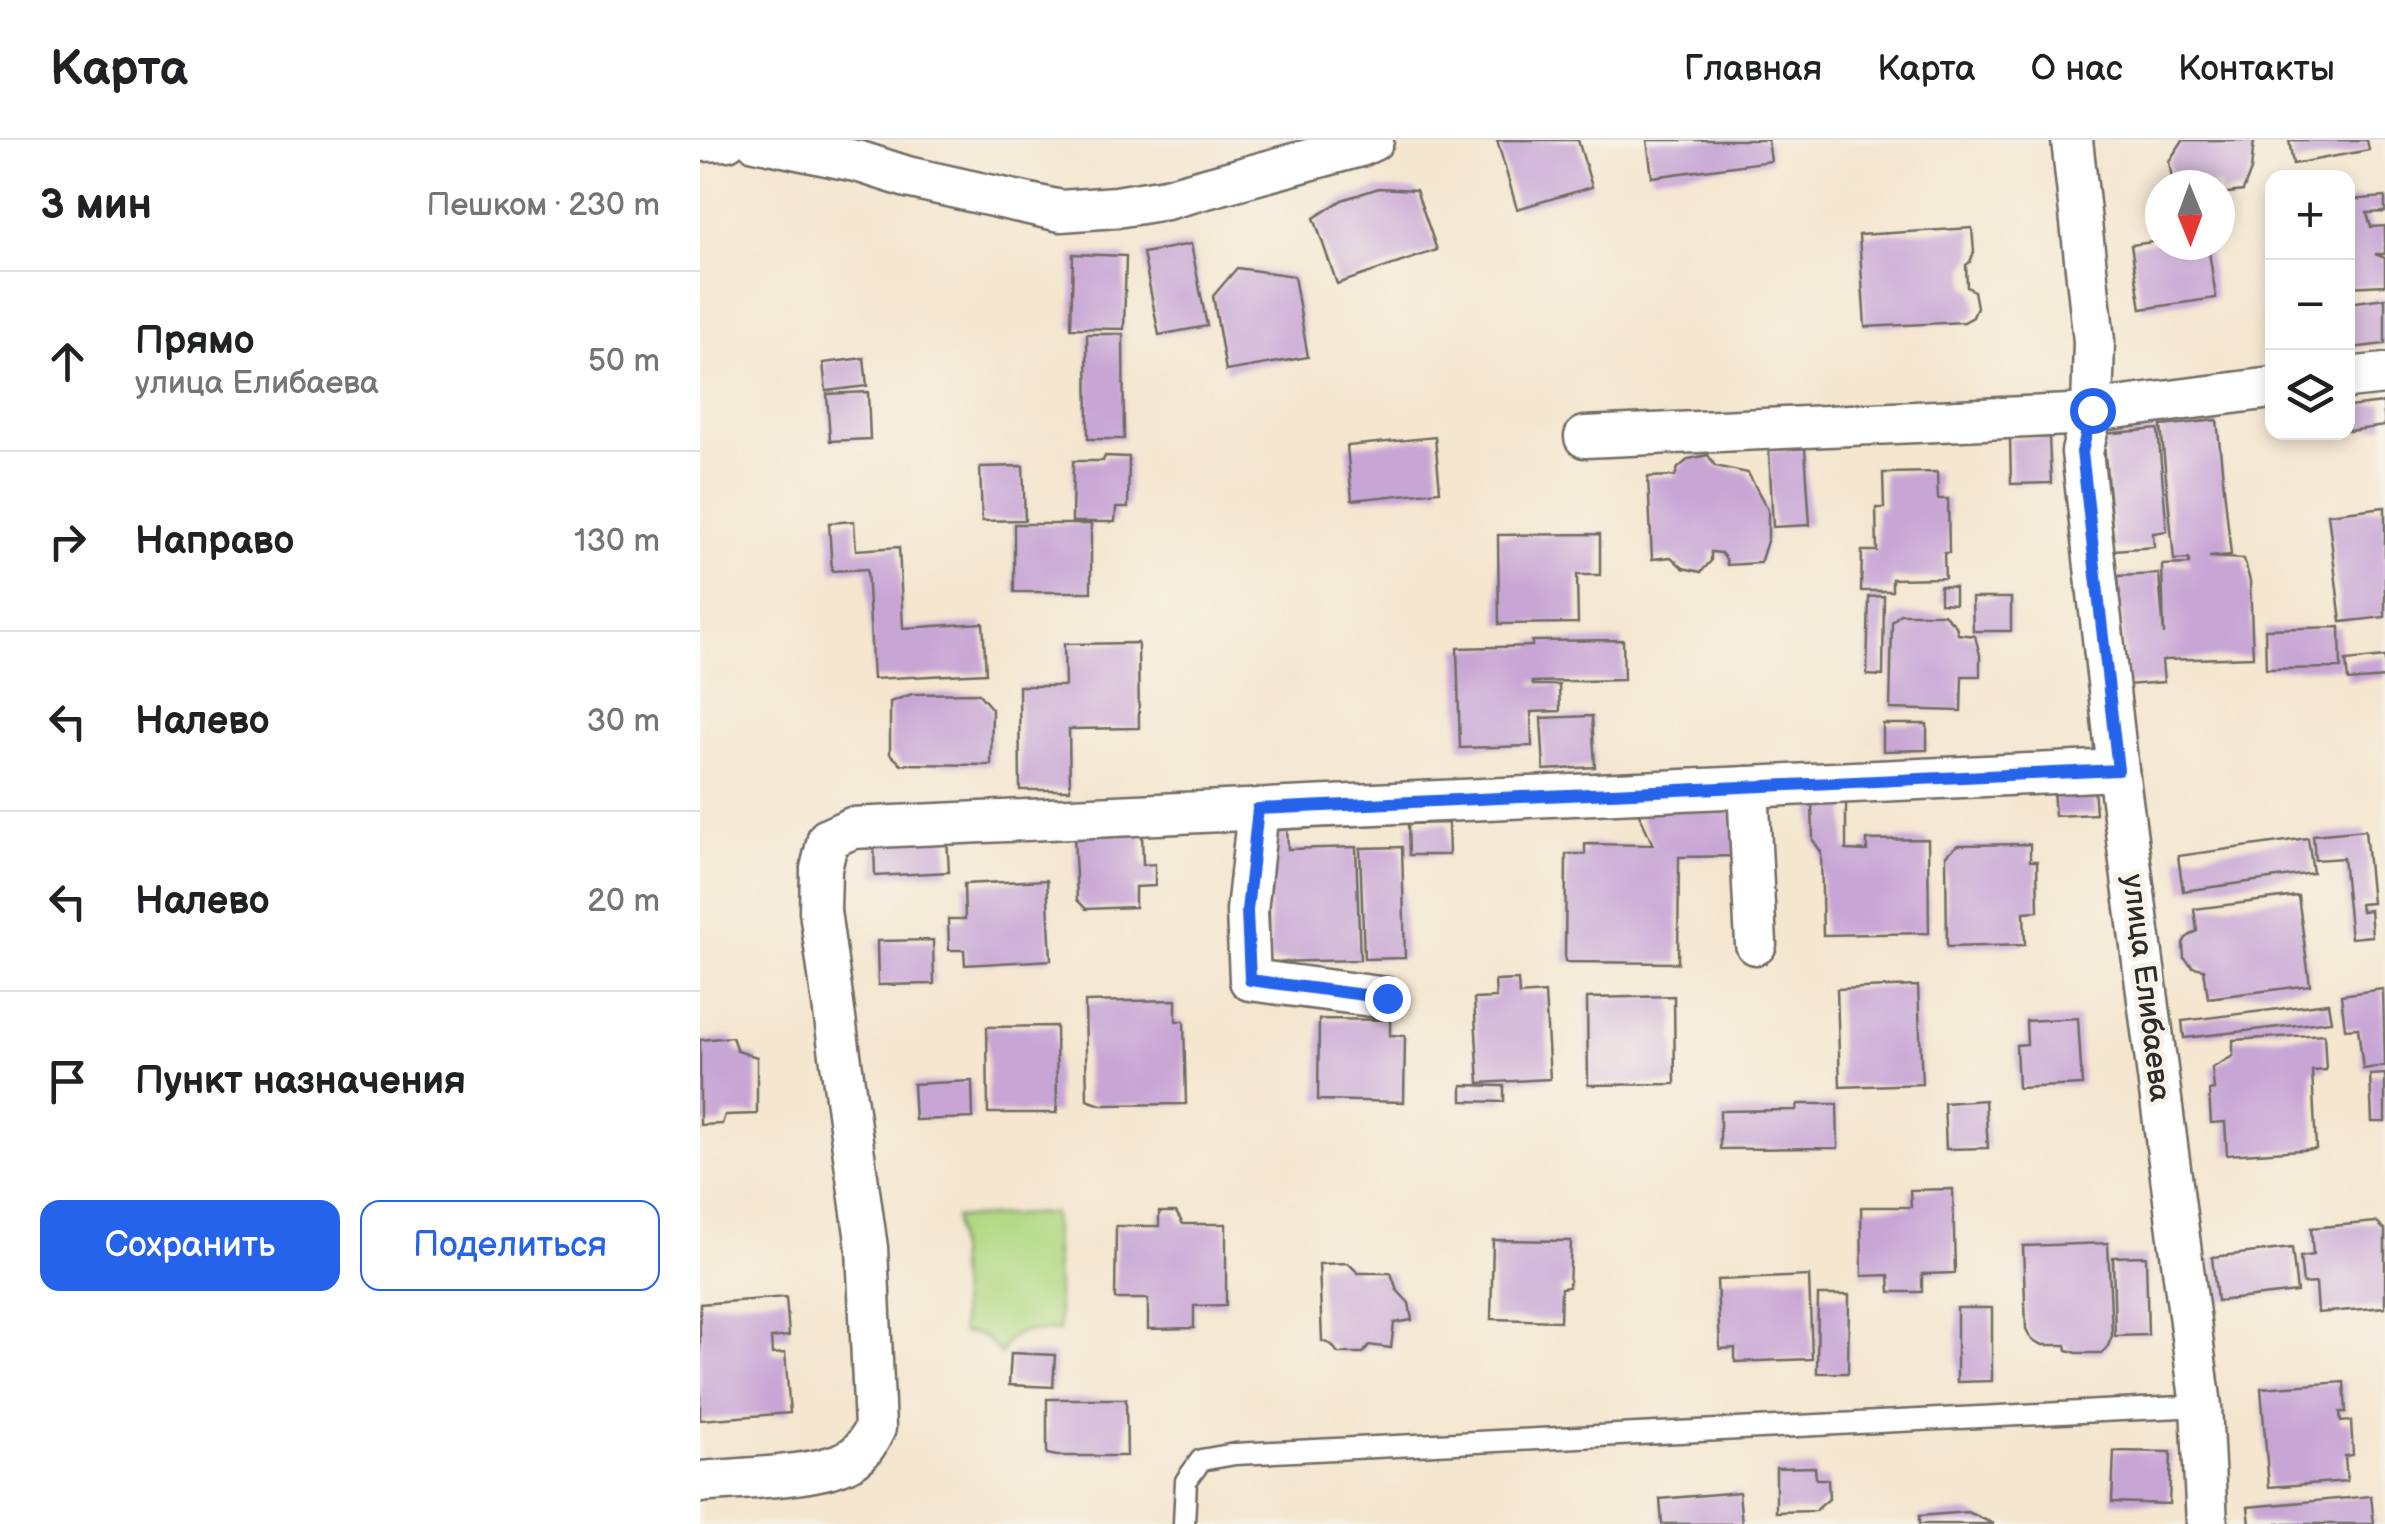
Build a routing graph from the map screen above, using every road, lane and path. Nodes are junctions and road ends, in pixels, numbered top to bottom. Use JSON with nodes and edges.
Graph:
{"nodes":[{"id":1,"x":727,"y":140,"type":"edge"},
{"id":2,"x":755,"y":140,"type":"edge"},
{"id":3,"x":1373,"y":140,"type":"edge"},
{"id":4,"x":2072,"y":140,"type":"edge"},
{"id":5,"x":700,"y":141,"type":"edge"},
{"id":6,"x":2385,"y":374,"type":"edge"},
{"id":7,"x":2355,"y":377,"type":"edge"},
{"id":8,"x":2265,"y":389,"type":"edge"},
{"id":9,"x":2089,"y":425,"type":"junction"},
{"id":10,"x":1585,"y":437,"type":"dead end"},
{"id":11,"x":2118,"y":770,"type":"junction"},
{"id":12,"x":1748,"y":786,"type":"junction"},
{"id":13,"x":1258,"y":809,"type":"junction"},
{"id":14,"x":1756,"y":944,"type":"dead end"},
{"id":15,"x":1387,"y":998,"type":"dead end"},
{"id":16,"x":2201,"y":1406,"type":"junction"},
{"id":17,"x":700,"y":1482,"type":"edge"},
{"id":18,"x":1184,"y":1524,"type":"edge"},
{"id":19,"x":2207,"y":1524,"type":"edge"}],
"edges":[{"from":1,"to":5,"type":"street"},
{"from":2,"to":3,"type":"street"},
{"from":4,"to":9,"type":"street","name":"улица Елибаева"},
{"from":6,"to":7,"type":"street"},
{"from":8,"to":9,"type":"street"},
{"from":9,"to":10,"type":"street"},
{"from":9,"to":11,"type":"street","name":"улица Елибаева"},
{"from":11,"to":12,"type":"street"},
{"from":11,"to":16,"type":"street","name":"улица Елибаева"},
{"from":12,"to":13,"type":"street"},
{"from":12,"to":14,"type":"street"},
{"from":13,"to":15,"type":"street"},
{"from":13,"to":17,"type":"street"},
{"from":16,"to":18,"type":"lane"},
{"from":16,"to":19,"type":"street","name":"улица Елибаева"}]}
